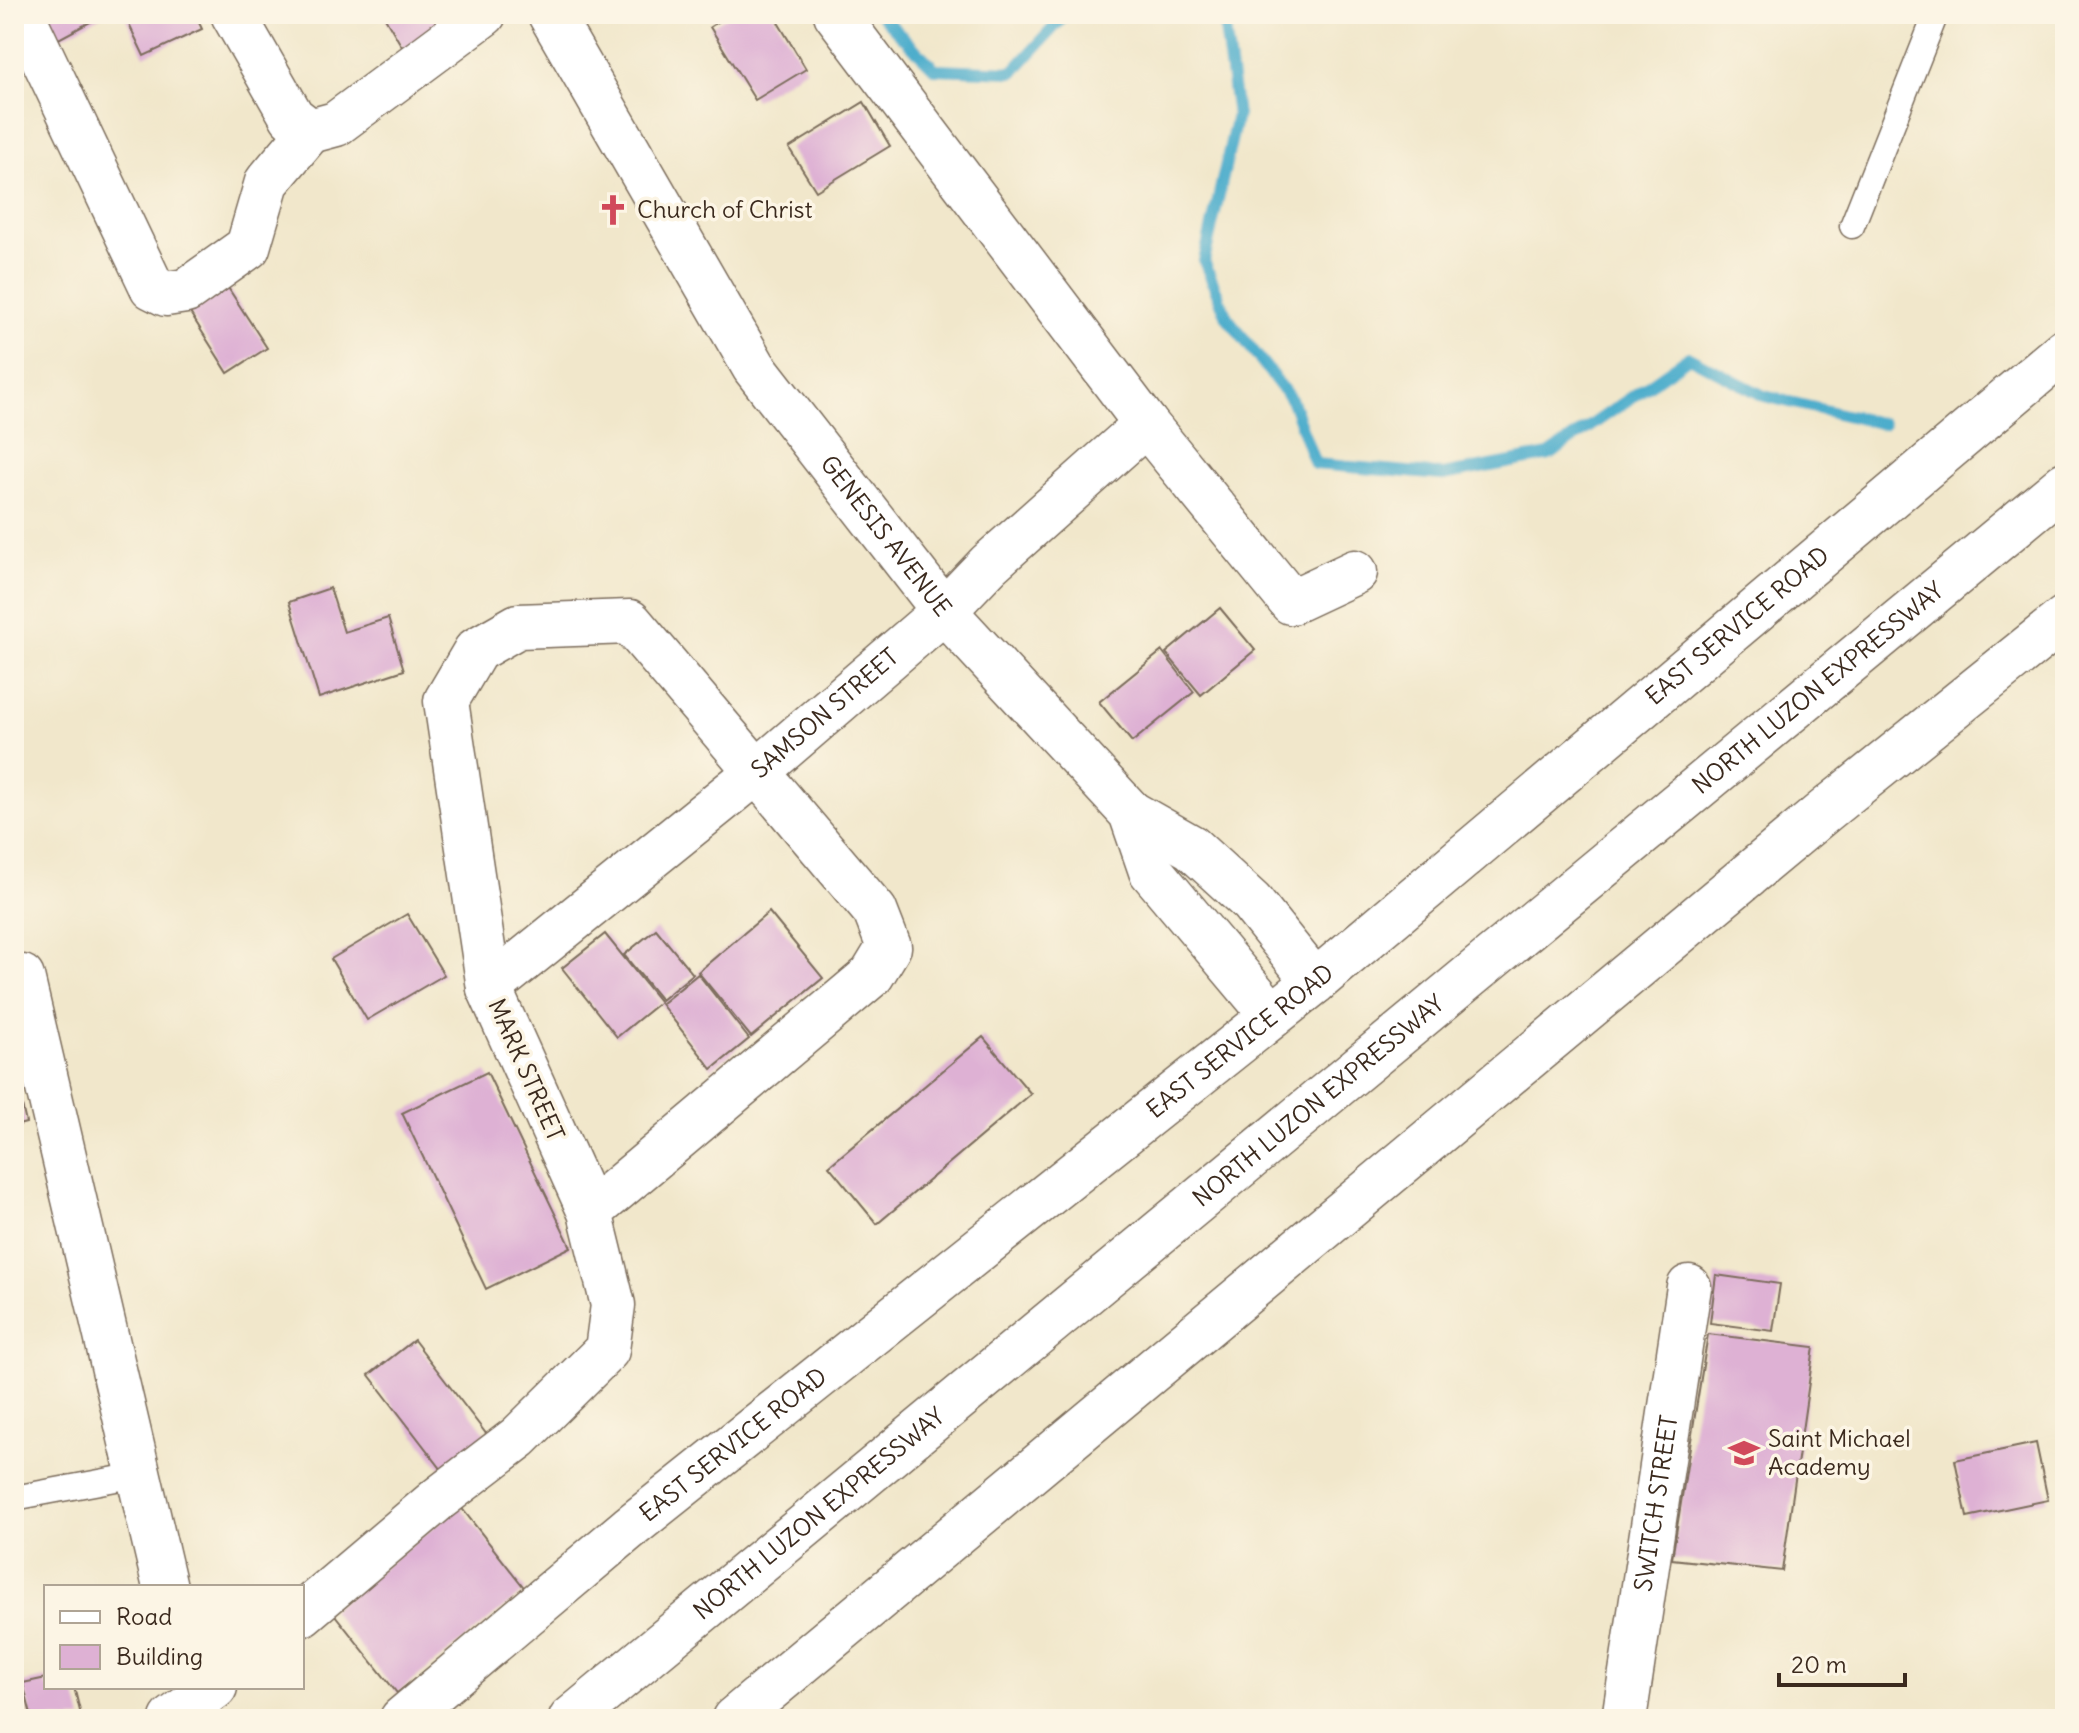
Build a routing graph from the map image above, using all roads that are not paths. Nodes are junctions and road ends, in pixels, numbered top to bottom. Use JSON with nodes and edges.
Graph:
{"nodes":[{"id":1,"x":22,"y":14,"type":"edge"},
{"id":2,"x":233,"y":14,"type":"edge"},
{"id":3,"x":484,"y":14,"type":"edge"},
{"id":4,"x":836,"y":14,"type":"edge"},
{"id":5,"x":1936,"y":14,"type":"edge"},
{"id":6,"x":568,"y":21,"type":"edge"},
{"id":7,"x":310,"y":131,"type":"junction"},
{"id":8,"x":1852,"y":226,"type":"dead end"},
{"id":9,"x":2065,"y":350,"type":"edge"},
{"id":10,"x":1146,"y":424,"type":"junction"},
{"id":11,"x":2065,"y":484,"type":"edge"},
{"id":12,"x":1355,"y":572,"type":"dead end"},
{"id":13,"x":944,"y":611,"type":"junction"},
{"id":14,"x":2065,"y":618,"type":"edge"},
{"id":15,"x":758,"y":771,"type":"junction"},
{"id":16,"x":1131,"y":813,"type":"junction"},
{"id":17,"x":22,"y":977,"type":"dead end"},
{"id":18,"x":1315,"y":982,"type":"junction"},
{"id":19,"x":489,"y":988,"type":"junction"},
{"id":20,"x":1272,"y":1015,"type":"junction"},
{"id":21,"x":590,"y":1212,"type":"junction"},
{"id":22,"x":1689,"y":1287,"type":"dead end"},
{"id":23,"x":137,"y":1475,"type":"junction"},
{"id":24,"x":14,"y":1498,"type":"edge"},
{"id":25,"x":164,"y":1585,"type":"edge"},
{"id":26,"x":304,"y":1612,"type":"edge"},
{"id":27,"x":402,"y":1719,"type":"edge"},
{"id":28,"x":571,"y":1719,"type":"edge"},
{"id":29,"x":734,"y":1719,"type":"edge"},
{"id":30,"x":1624,"y":1719,"type":"edge"}],
"edges":[{"from":1,"to":7,"type":"main road"},
{"from":2,"to":7,"type":"main road"},
{"from":3,"to":7,"type":"main road"},
{"from":4,"to":10,"type":"main road"},
{"from":5,"to":8,"type":"lane"},
{"from":6,"to":13,"type":"main road","name":"GENESIS AVENUE"},
{"from":9,"to":18,"type":"main road","name":"EAST SERVICE ROAD"},
{"from":10,"to":12,"type":"main road"},
{"from":10,"to":13,"type":"main road","name":"SAMSON STREET"},
{"from":11,"to":28,"type":"main road","name":"NORTH LUZON EXPRESSWAY"},
{"from":13,"to":15,"type":"main road","name":"SAMSON STREET"},
{"from":13,"to":16,"type":"main road","name":"GENESIS AVENUE"},
{"from":14,"to":29,"type":"main road"},
{"from":15,"to":19,"type":"main road","name":"SAMSON STREET"},
{"from":15,"to":19,"type":"main road","name":"MARK STREET"},
{"from":15,"to":21,"type":"main road"},
{"from":16,"to":18,"type":"main road"},
{"from":16,"to":20,"type":"main road","name":"GENESIS AVENUE"},
{"from":17,"to":23,"type":"main road"},
{"from":18,"to":20,"type":"main road","name":"EAST SERVICE ROAD"},
{"from":19,"to":21,"type":"main road","name":"MARK STREET"},
{"from":20,"to":27,"type":"main road","name":"EAST SERVICE ROAD"},
{"from":21,"to":26,"type":"main road","name":"MARK STREET"},
{"from":22,"to":30,"type":"main road","name":"SWITCH STREET"},
{"from":23,"to":24,"type":"lane"},
{"from":23,"to":25,"type":"main road"}]}
